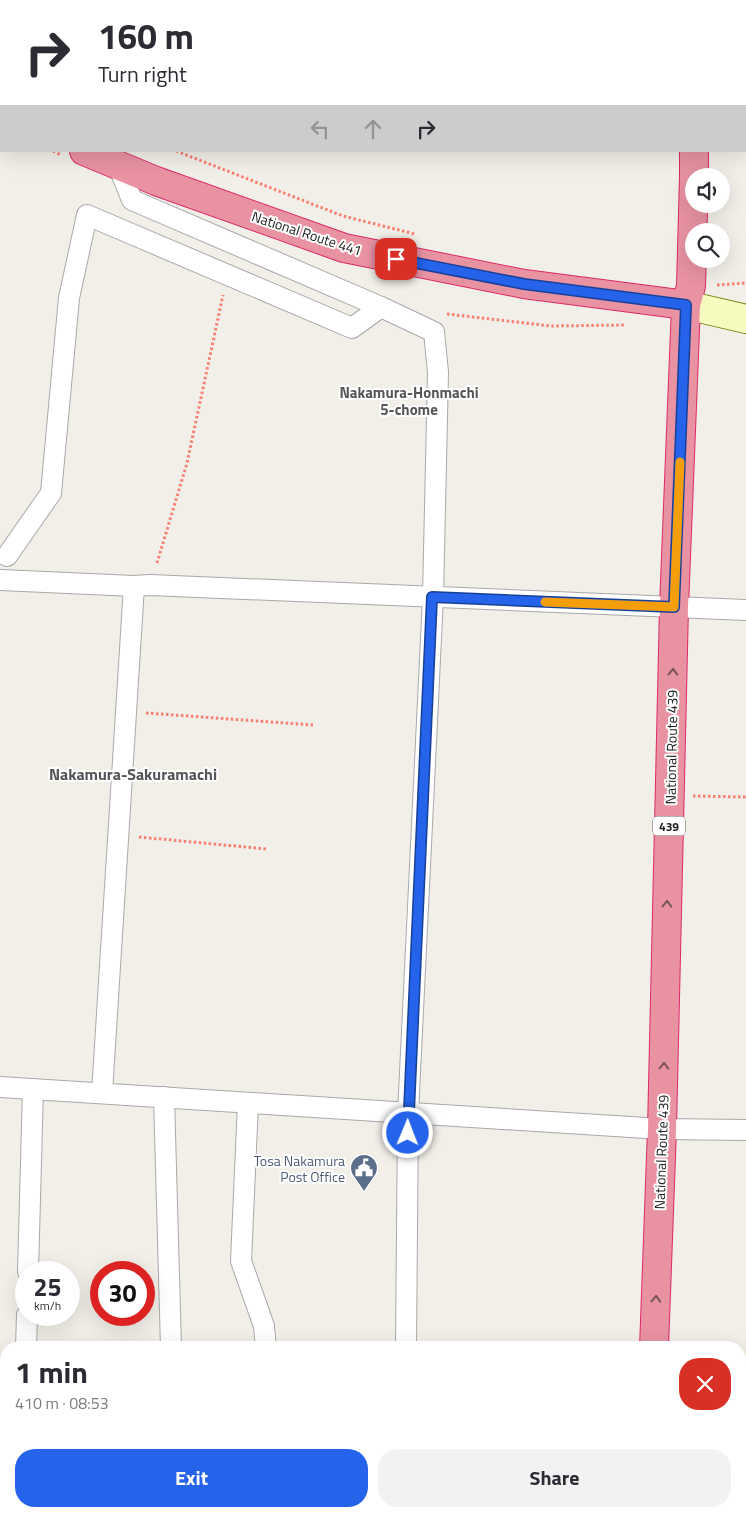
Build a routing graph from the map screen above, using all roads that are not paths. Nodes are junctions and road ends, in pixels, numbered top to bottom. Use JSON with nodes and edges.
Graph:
{"nodes":[{"id":1,"x":86,"y":152,"type":"edge"},
{"id":2,"x":694,"y":152,"type":"edge"},
{"id":3,"x":118,"y":165,"type":"junction"},
{"id":4,"x":694,"y":168,"type":"edge"},
{"id":5,"x":692,"y":213,"type":"edge"},
{"id":6,"x":689,"y":296,"type":"junction"},
{"id":7,"x":381,"y":307,"type":"junction"},
{"id":8,"x":746,"y":319,"type":"edge"},
{"id":9,"x":3,"y":556,"type":"edge"},
{"id":10,"x":0,"y":575,"type":"edge"},
{"id":11,"x":0,"y":580,"type":"edge"},
{"id":12,"x":142,"y":585,"type":"junction"},
{"id":13,"x":432,"y":597,"type":"junction"},
{"id":14,"x":674,"y":607,"type":"junction"},
{"id":15,"x":746,"y":610,"type":"edge"},
{"id":16,"x":0,"y":1087,"type":"edge"},
{"id":17,"x":33,"y":1089,"type":"junction"},
{"id":18,"x":102,"y":1094,"type":"junction"},
{"id":19,"x":164,"y":1098,"type":"junction"},
{"id":20,"x":248,"y":1103,"type":"junction"},
{"id":21,"x":408,"y":1114,"type":"junction"},
{"id":22,"x":662,"y":1129,"type":"junction"},
{"id":23,"x":746,"y":1130,"type":"edge"},
{"id":24,"x":28,"y":1261,"type":"edge"},
{"id":25,"x":27,"y":1326,"type":"edge"},
{"id":26,"x":26,"y":1341,"type":"edge"},
{"id":27,"x":171,"y":1341,"type":"edge"},
{"id":28,"x":265,"y":1341,"type":"edge"},
{"id":29,"x":406,"y":1341,"type":"edge"},
{"id":30,"x":654,"y":1341,"type":"edge"}],
"edges":[{"from":1,"to":3,"type":"highway","name":"National Route 441"},
{"from":2,"to":4,"type":"highway","name":"National Route 439","number":"439"},
{"from":3,"to":6,"type":"highway","name":"National Route 441"},
{"from":3,"to":7,"type":"street"},
{"from":5,"to":6,"type":"highway","name":"National Route 439","number":"439"},
{"from":6,"to":8,"type":"street"},
{"from":6,"to":14,"type":"highway","name":"National Route 439","number":"439"},
{"from":7,"to":9,"type":"street"},
{"from":7,"to":13,"type":"street"},
{"from":9,"to":10,"type":"street"},
{"from":11,"to":12,"type":"street"},
{"from":12,"to":13,"type":"street"},
{"from":12,"to":18,"type":"street"},
{"from":13,"to":14,"type":"street"},
{"from":13,"to":21,"type":"street"},
{"from":14,"to":15,"type":"street"},
{"from":22,"to":14,"type":"highway","name":"National Route 439","number":"439","one_way":true},
{"from":16,"to":17,"type":"street"},
{"from":17,"to":18,"type":"street"},
{"from":17,"to":24,"type":"street"},
{"from":18,"to":19,"type":"street"},
{"from":19,"to":20,"type":"street"},
{"from":19,"to":27,"type":"street"},
{"from":20,"to":21,"type":"street"},
{"from":20,"to":28,"type":"street"},
{"from":21,"to":22,"type":"street"},
{"from":21,"to":29,"type":"street"},
{"from":22,"to":23,"type":"street"},
{"from":30,"to":22,"type":"highway","name":"National Route 439","number":"439","one_way":true},
{"from":25,"to":26,"type":"street"}]}
